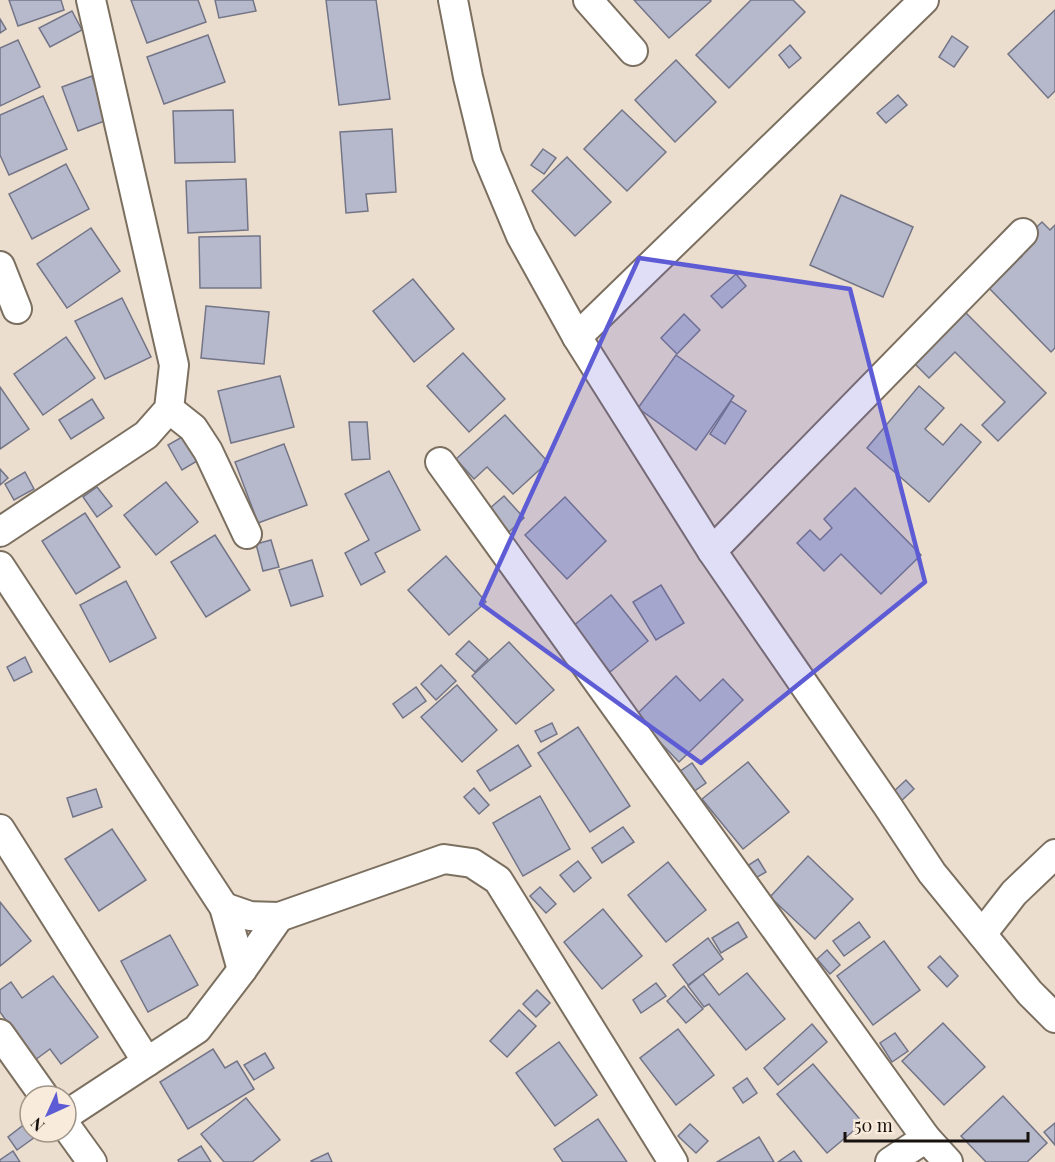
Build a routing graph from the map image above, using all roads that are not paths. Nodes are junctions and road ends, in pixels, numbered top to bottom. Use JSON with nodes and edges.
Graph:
{"nodes":[{"id":1,"x":91,"y":0,"type":"edge"},
{"id":2,"x":453,"y":0,"type":"edge"},
{"id":3,"x":588,"y":0,"type":"edge"},
{"id":4,"x":924,"y":0,"type":"edge"},
{"id":5,"x":633,"y":51,"type":"dead end"},
{"id":6,"x":1023,"y":233,"type":"dead end"},
{"id":7,"x":0,"y":266,"type":"edge"},
{"id":8,"x":17,"y":309,"type":"dead end"},
{"id":9,"x":577,"y":337,"type":"junction"},
{"id":10,"x":169,"y":409,"type":"junction"},
{"id":11,"x":440,"y":462,"type":"dead end"},
{"id":12,"x":0,"y":532,"type":"edge"},
{"id":13,"x":248,"y":534,"type":"dead end"},
{"id":14,"x":712,"y":551,"type":"junction"},
{"id":15,"x":0,"y":566,"type":"edge"},
{"id":16,"x":0,"y":829,"type":"edge"},
{"id":17,"x":1055,"y":854,"type":"edge"},
{"id":18,"x":224,"y":907,"type":"junction"},
{"id":19,"x":279,"y":917,"type":"junction"},
{"id":20,"x":982,"y":934,"type":"junction"},
{"id":21,"x":242,"y":970,"type":"junction"},
{"id":22,"x":1055,"y":1018,"type":"edge"},
{"id":23,"x":0,"y":1034,"type":"edge"},
{"id":24,"x":147,"y":1062,"type":"junction"},
{"id":25,"x":36,"y":1084,"type":"edge"},
{"id":26,"x":78,"y":1107,"type":"edge"},
{"id":27,"x":926,"y":1138,"type":"junction"},
{"id":28,"x":78,"y":1143,"type":"edge"},
{"id":29,"x":92,"y":1162,"type":"edge"},
{"id":30,"x":673,"y":1162,"type":"edge"},
{"id":31,"x":890,"y":1162,"type":"edge"},
{"id":32,"x":948,"y":1162,"type":"edge"}],
"edges":[{"from":1,"to":10,"type":"street"},
{"from":2,"to":9,"type":"street"},
{"from":3,"to":5,"type":"street"},
{"from":4,"to":9,"type":"street"},
{"from":6,"to":14,"type":"street"},
{"from":7,"to":8,"type":"street"},
{"from":9,"to":14,"type":"street"},
{"from":10,"to":12,"type":"street"},
{"from":10,"to":13,"type":"street"},
{"from":11,"to":27,"type":"street"},
{"from":14,"to":20,"type":"street"},
{"from":15,"to":18,"type":"street"},
{"from":16,"to":24,"type":"street"},
{"from":17,"to":20,"type":"street"},
{"from":18,"to":19,"type":"street"},
{"from":18,"to":21,"type":"street"},
{"from":19,"to":21,"type":"street"},
{"from":19,"to":30,"type":"street"},
{"from":20,"to":22,"type":"street"},
{"from":21,"to":24,"type":"street"},
{"from":23,"to":25,"type":"street"},
{"from":24,"to":26,"type":"street"},
{"from":27,"to":31,"type":"street"},
{"from":27,"to":32,"type":"street"},
{"from":28,"to":29,"type":"street"}]}
